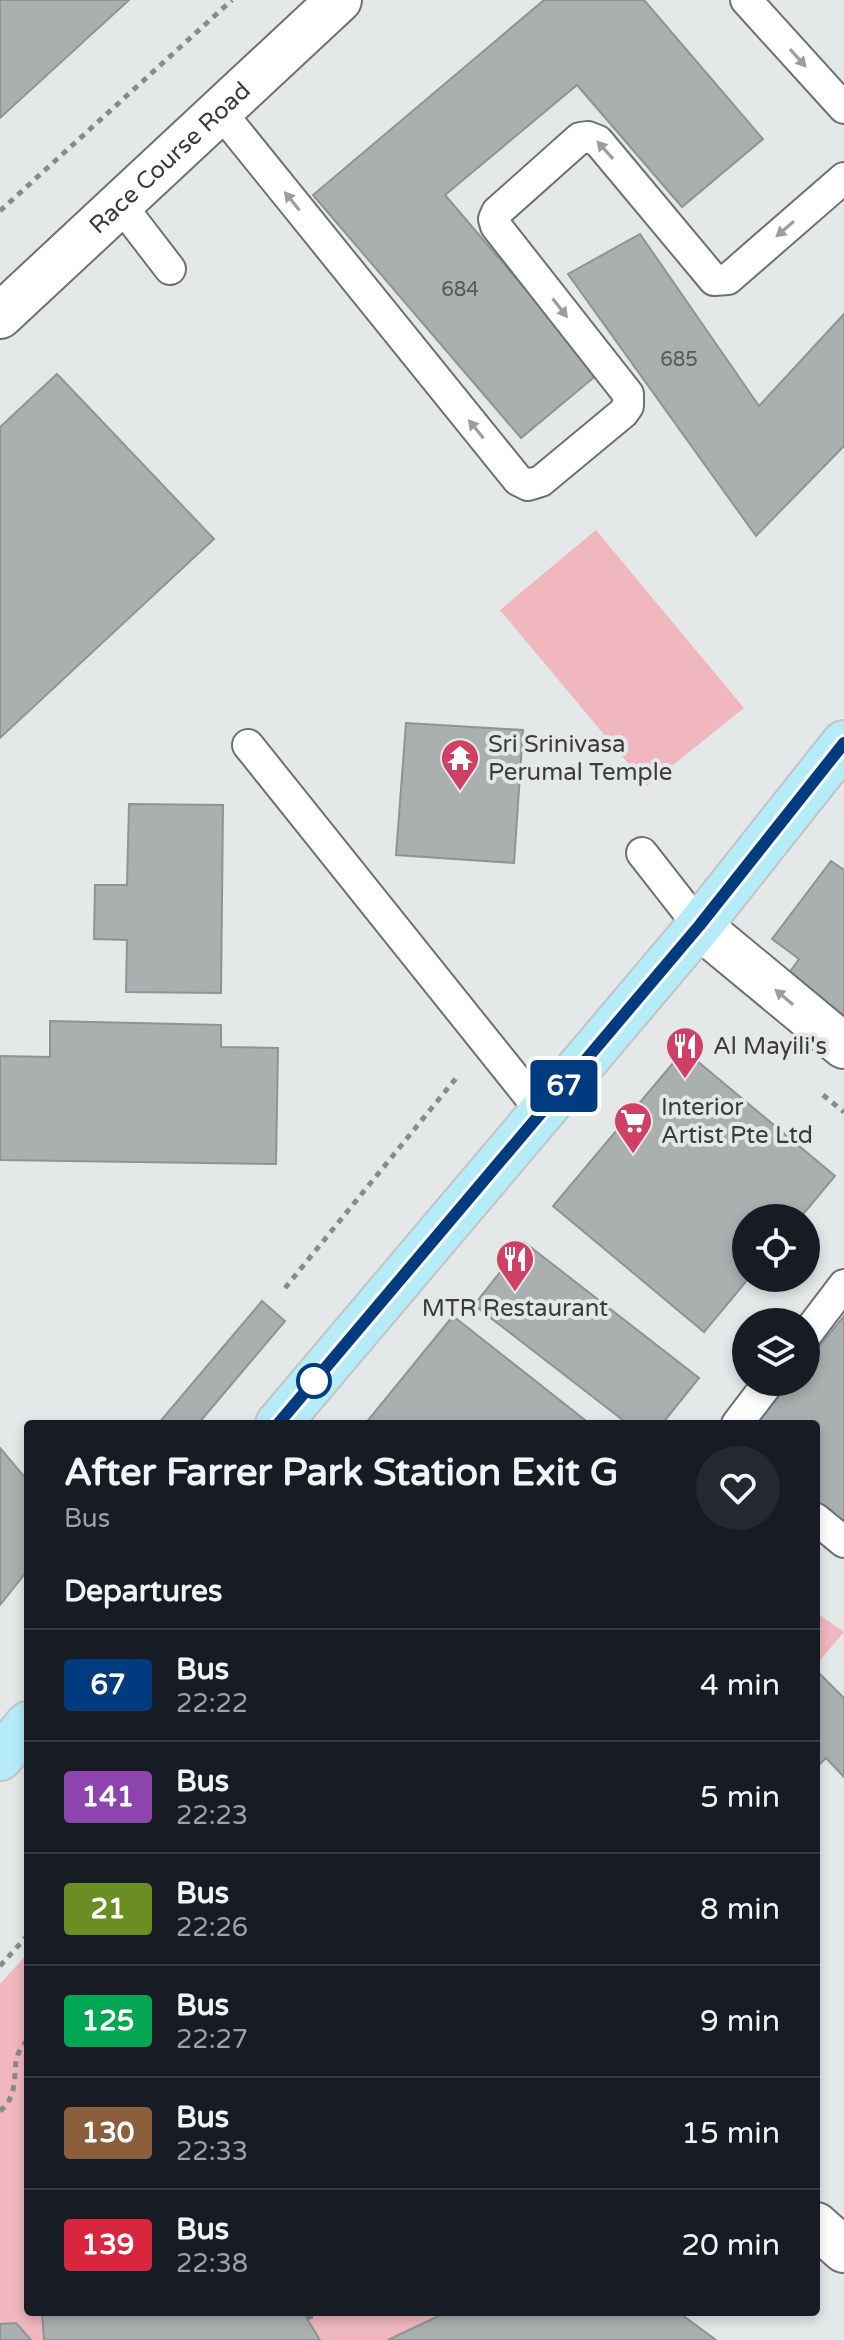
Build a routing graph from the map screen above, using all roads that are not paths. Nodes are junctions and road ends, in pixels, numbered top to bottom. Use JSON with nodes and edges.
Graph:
{"nodes":[{"id":1,"x":339,"y":0,"type":"edge"},
{"id":2,"x":753,"y":2,"type":"edge"},
{"id":3,"x":844,"y":108,"type":"edge"},
{"id":4,"x":219,"y":110,"type":"junction"},
{"id":5,"x":844,"y":178,"type":"edge"},
{"id":6,"x":120,"y":204,"type":"junction"},
{"id":7,"x":170,"y":269,"type":"dead end"},
{"id":8,"x":0,"y":316,"type":"edge"},
{"id":9,"x":844,"y":743,"type":"edge"},
{"id":10,"x":248,"y":745,"type":"dead end"},
{"id":11,"x":642,"y":853,"type":"dead end"},
{"id":12,"x":699,"y":926,"type":"junction"},
{"id":13,"x":844,"y":1046,"type":"edge"},
{"id":14,"x":542,"y":1112,"type":"junction"},
{"id":15,"x":844,"y":1285,"type":"edge"},
{"id":16,"x":820,"y":1317,"type":"edge"},
{"id":17,"x":758,"y":1396,"type":"edge"},
{"id":18,"x":281,"y":1420,"type":"edge"},
{"id":19,"x":740,"y":1420,"type":"edge"},
{"id":20,"x":820,"y":1522,"type":"edge"},
{"id":21,"x":844,"y":1542,"type":"edge"},
{"id":22,"x":24,"y":1729,"type":"edge"},
{"id":23,"x":0,"y":1758,"type":"edge"},
{"id":24,"x":820,"y":2229,"type":"edge"},
{"id":25,"x":844,"y":2250,"type":"edge"}],
"edges":[{"from":1,"to":4,"type":"street","name":"Race Course Road"},
{"from":2,"to":3,"type":"lane","one_way":true},
{"from":5,"to":4,"type":"lane","one_way":true},
{"from":4,"to":6,"type":"street","name":"Race Course Road"},
{"from":6,"to":7,"type":"lane"},
{"from":6,"to":8,"type":"street","name":"Race Course Road"},
{"from":9,"to":12,"type":"main road"},
{"from":10,"to":14,"type":"lane"},
{"from":11,"to":12,"type":"lane"},
{"from":13,"to":12,"type":"street","one_way":true},
{"from":12,"to":14,"type":"main road"},
{"from":14,"to":18,"type":"main road"},
{"from":15,"to":16,"type":"lane"},
{"from":17,"to":19,"type":"lane"},
{"from":20,"to":21,"type":"lane"},
{"from":22,"to":23,"type":"main road"},
{"from":24,"to":25,"type":"street"}]}
